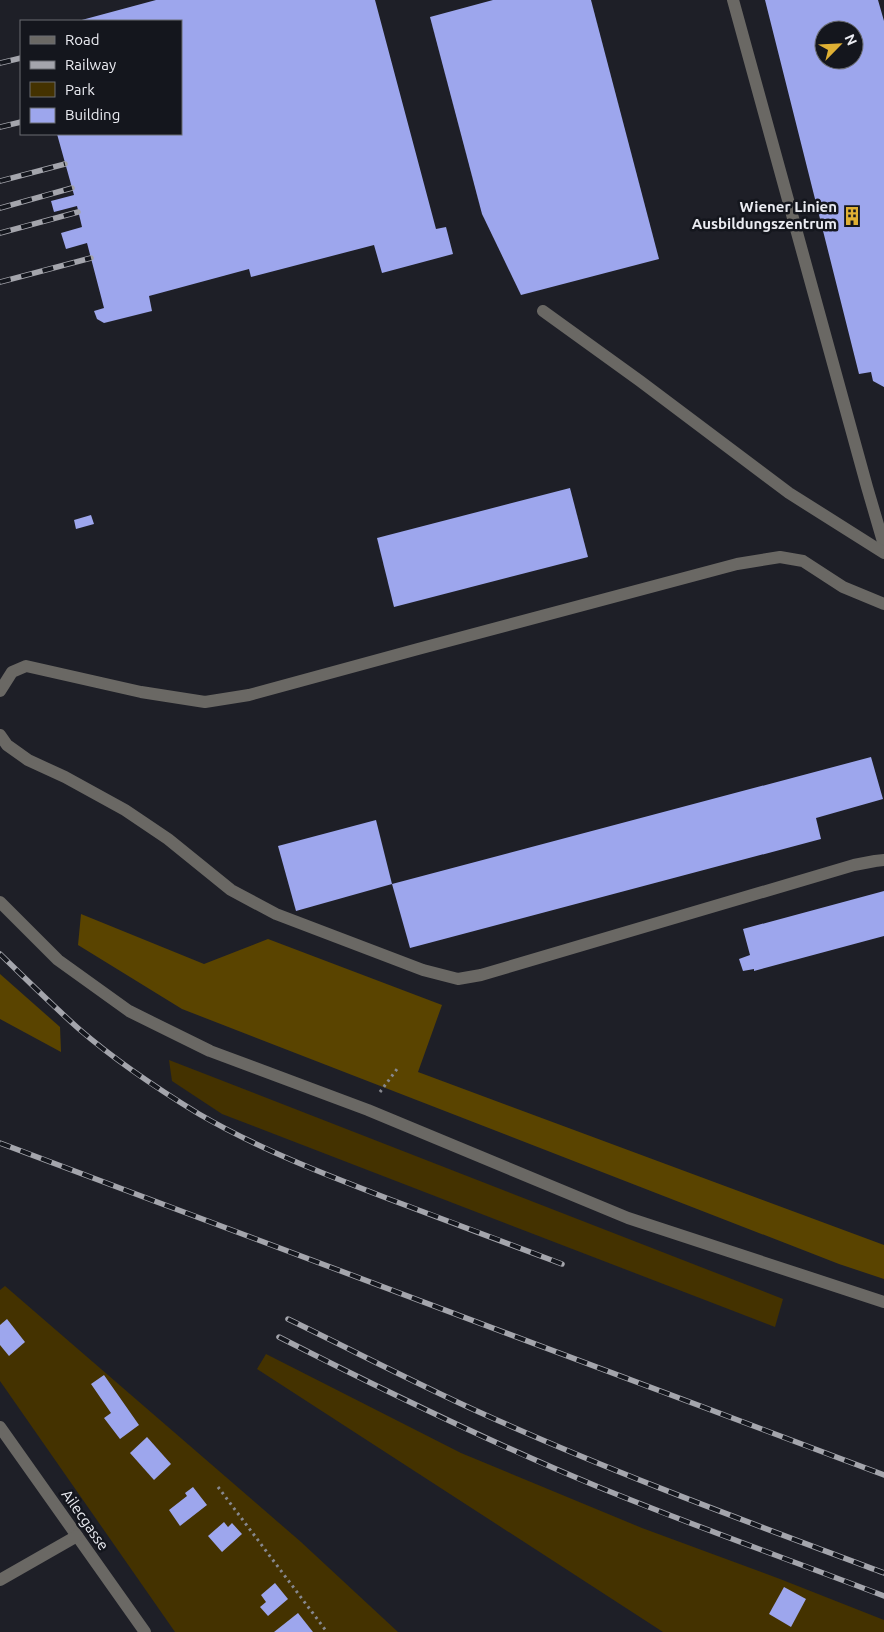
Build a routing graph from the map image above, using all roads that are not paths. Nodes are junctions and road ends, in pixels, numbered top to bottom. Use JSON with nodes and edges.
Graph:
{"nodes":[{"id":1,"x":733,"y":0,"type":"edge"},
{"id":2,"x":543,"y":311,"type":"dead end"},
{"id":3,"x":884,"y":545,"type":"edge"},
{"id":4,"x":884,"y":553,"type":"edge"},
{"id":5,"x":884,"y":604,"type":"edge"},
{"id":6,"x":0,"y":691,"type":"edge"},
{"id":7,"x":0,"y":735,"type":"edge"},
{"id":8,"x":884,"y":860,"type":"edge"},
{"id":9,"x":0,"y":902,"type":"edge"},
{"id":10,"x":884,"y":1302,"type":"edge"},
{"id":11,"x":0,"y":1426,"type":"edge"},
{"id":12,"x":77,"y":1536,"type":"junction"},
{"id":13,"x":0,"y":1580,"type":"edge"},
{"id":14,"x":145,"y":1632,"type":"edge"}],
"edges":[{"from":1,"to":3,"type":"street"},
{"from":2,"to":4,"type":"street"},
{"from":5,"to":6,"type":"street"},
{"from":7,"to":8,"type":"street"},
{"from":9,"to":10,"type":"street"},
{"from":11,"to":12,"type":"street","name":"Ailecgasse"},
{"from":12,"to":13,"type":"street"},
{"from":12,"to":14,"type":"street","name":"Ailecgasse"}]}
